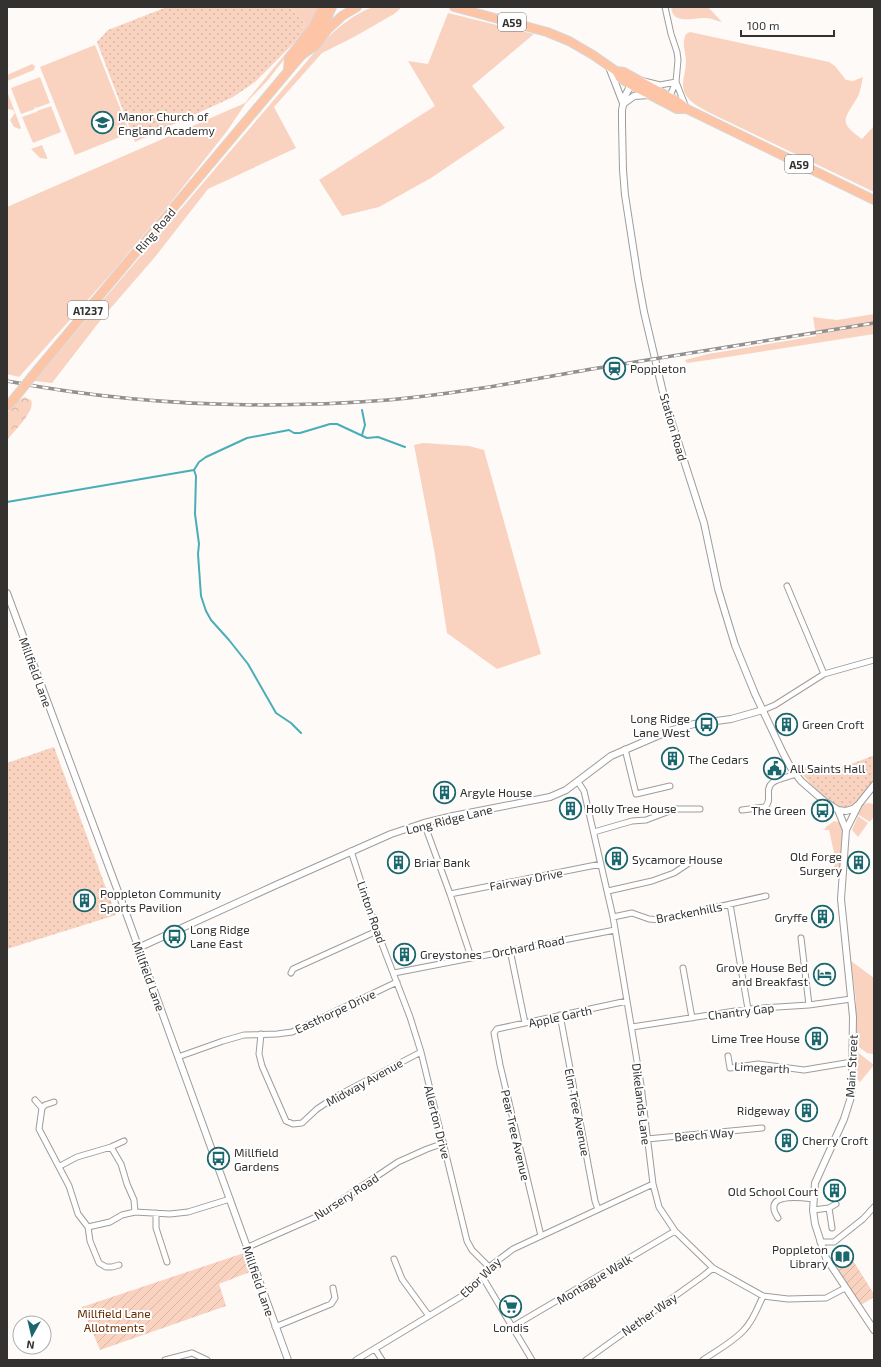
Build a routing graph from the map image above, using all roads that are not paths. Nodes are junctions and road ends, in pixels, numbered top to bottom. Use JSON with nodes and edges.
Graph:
{"nodes":[{"id":1,"x":323,"y":7,"type":"edge"},
{"id":2,"x":332,"y":7,"type":"edge"},
{"id":3,"x":454,"y":7,"type":"edge"},
{"id":4,"x":665,"y":7,"type":"edge"},
{"id":5,"x":357,"y":8,"type":"edge"},
{"id":6,"x":303,"y":54,"type":"junction"},
{"id":7,"x":613,"y":68,"type":"junction"},
{"id":8,"x":288,"y":71,"type":"junction"},
{"id":9,"x":635,"y":81,"type":"junction"},
{"id":10,"x":676,"y":82,"type":"junction"},
{"id":11,"x":651,"y":95,"type":"junction"},
{"id":12,"x":668,"y":100,"type":"junction"},
{"id":13,"x":623,"y":104,"type":"junction"},
{"id":14,"x":687,"y":109,"type":"junction"},
{"id":15,"x":874,"y":200,"type":"edge"},
{"id":16,"x":10,"y":403,"type":"edge"},
{"id":17,"x":787,"y":586,"type":"dead end"},
{"id":18,"x":7,"y":593,"type":"edge"},
{"id":19,"x":874,"y":660,"type":"edge"},
{"id":20,"x":824,"y":674,"type":"junction"},
{"id":21,"x":763,"y":710,"type":"junction"},
{"id":22,"x":625,"y":749,"type":"junction"},
{"id":23,"x":796,"y":774,"type":"junction"},
{"id":24,"x":578,"y":782,"type":"junction"},
{"id":25,"x":874,"y":785,"type":"edge"},
{"id":26,"x":670,"y":786,"type":"dead end"},
{"id":27,"x":859,"y":804,"type":"junction"},
{"id":28,"x":700,"y":808,"type":"dead end"},
{"id":29,"x":742,"y":810,"type":"dead end"},
{"id":30,"x":838,"y":810,"type":"junction"},
{"id":31,"x":424,"y":823,"type":"junction"},
{"id":32,"x":846,"y":830,"type":"junction"},
{"id":33,"x":594,"y":832,"type":"junction"},
{"id":34,"x":351,"y":851,"type":"junction"},
{"id":35,"x":695,"y":859,"type":"dead end"},
{"id":36,"x":602,"y":864,"type":"junction"},
{"id":37,"x":608,"y":891,"type":"junction"},
{"id":38,"x":450,"y":894,"type":"junction"},
{"id":39,"x":766,"y":896,"type":"dead end"},
{"id":40,"x":730,"y":904,"type":"junction"},
{"id":41,"x":613,"y":916,"type":"junction"},
{"id":42,"x":615,"y":930,"type":"junction"},
{"id":43,"x":378,"y":931,"type":"junction"},
{"id":44,"x":801,"y":938,"type":"dead end"},
{"id":45,"x":138,"y":948,"type":"junction"},
{"id":46,"x":510,"y":950,"type":"junction"},
{"id":47,"x":472,"y":957,"type":"junction"},
{"id":48,"x":683,"y":968,"type":"dead end"},
{"id":49,"x":291,"y":973,"type":"dead end"},
{"id":50,"x":394,"y":973,"type":"junction"},
{"id":51,"x":398,"y":982,"type":"junction"},
{"id":52,"x":851,"y":998,"type":"junction"},
{"id":53,"x":627,"y":1001,"type":"junction"},
{"id":54,"x":809,"y":1005,"type":"junction"},
{"id":55,"x":748,"y":1009,"type":"junction"},
{"id":56,"x":560,"y":1015,"type":"junction"},
{"id":57,"x":692,"y":1018,"type":"junction"},
{"id":58,"x":525,"y":1023,"type":"junction"},
{"id":59,"x":632,"y":1027,"type":"junction"},
{"id":60,"x":494,"y":1033,"type":"joint"},
{"id":61,"x":261,"y":1034,"type":"junction"},
{"id":62,"x":421,"y":1052,"type":"junction"},
{"id":63,"x":728,"y":1056,"type":"dead end"},
{"id":64,"x":178,"y":1057,"type":"junction"},
{"id":65,"x":852,"y":1062,"type":"junction"},
{"id":66,"x":35,"y":1100,"type":"dead end"},
{"id":67,"x":54,"y":1102,"type":"dead end"},
{"id":68,"x":42,"y":1108,"type":"junction"},
{"id":69,"x":762,"y":1128,"type":"dead end"},
{"id":70,"x":647,"y":1139,"type":"junction"},
{"id":71,"x":124,"y":1141,"type":"dead end"},
{"id":72,"x":444,"y":1143,"type":"junction"},
{"id":73,"x":111,"y":1147,"type":"junction"},
{"id":74,"x":60,"y":1166,"type":"junction"},
{"id":75,"x":653,"y":1184,"type":"junction"},
{"id":76,"x":813,"y":1199,"type":"junction"},
{"id":77,"x":230,"y":1200,"type":"junction"},
{"id":78,"x":836,"y":1204,"type":"dead end"},
{"id":79,"x":874,"y":1207,"type":"edge"},
{"id":80,"x":829,"y":1208,"type":"junction"},
{"id":81,"x":598,"y":1209,"type":"junction"},
{"id":82,"x":813,"y":1210,"type":"junction"},
{"id":83,"x":135,"y":1212,"type":"junction"},
{"id":84,"x":156,"y":1213,"type":"junction"},
{"id":85,"x":778,"y":1218,"type":"dead end"},
{"id":86,"x":88,"y":1227,"type":"junction"},
{"id":87,"x":832,"y":1228,"type":"dead end"},
{"id":88,"x":675,"y":1231,"type":"junction"},
{"id":89,"x":541,"y":1236,"type":"junction"},
{"id":90,"x":820,"y":1242,"type":"junction"},
{"id":91,"x":248,"y":1247,"type":"junction"},
{"id":92,"x":394,"y":1259,"type":"dead end"},
{"id":93,"x":166,"y":1262,"type":"dead end"},
{"id":94,"x":119,"y":1265,"type":"dead end"},
{"id":95,"x":489,"y":1267,"type":"junction"},
{"id":96,"x":713,"y":1268,"type":"junction"},
{"id":97,"x":482,"y":1276,"type":"junction"},
{"id":98,"x":333,"y":1288,"type":"dead end"},
{"id":99,"x":845,"y":1288,"type":"junction"},
{"id":100,"x":763,"y":1296,"type":"junction"},
{"id":101,"x":429,"y":1316,"type":"junction"},
{"id":102,"x":276,"y":1326,"type":"junction"},
{"id":103,"x":512,"y":1327,"type":"junction"},
{"id":104,"x":874,"y":1330,"type":"edge"},
{"id":105,"x":375,"y":1349,"type":"junction"},
{"id":106,"x":165,"y":1360,"type":"edge"},
{"id":107,"x":207,"y":1360,"type":"edge"},
{"id":108,"x":288,"y":1360,"type":"edge"},
{"id":109,"x":356,"y":1360,"type":"edge"},
{"id":110,"x":382,"y":1360,"type":"edge"},
{"id":111,"x":532,"y":1360,"type":"edge"},
{"id":112,"x":586,"y":1360,"type":"edge"},
{"id":113,"x":703,"y":1360,"type":"edge"}],
"edges":[{"from":1,"to":8,"type":"highway"},
{"from":2,"to":6,"type":"highway","name":"Ring Road","number":"A1237"},
{"from":3,"to":7,"type":"highway","number":"A59"},
{"from":4,"to":10,"type":"street"},
{"from":5,"to":6,"type":"highway","name":"Ring Road","number":"A1237"},
{"from":6,"to":8,"type":"highway","name":"Ring Road","number":"A1237"},
{"from":7,"to":9,"type":"highway","number":"A59"},
{"from":7,"to":13,"type":"street"},
{"from":8,"to":16,"type":"highway","name":"Ring Road","number":"A1237","bridge":true},
{"from":9,"to":10,"type":"street"},
{"from":9,"to":11,"type":"highway","number":"A59"},
{"from":9,"to":12,"type":"highway","number":"A59"},
{"from":9,"to":13,"type":"street","name":"Station Road"},
{"from":10,"to":12,"type":"street"},
{"from":10,"to":14,"type":"street"},
{"from":11,"to":12,"type":"highway","number":"A59"},
{"from":11,"to":13,"type":"street"},
{"from":12,"to":14,"type":"highway","number":"A59"},
{"from":13,"to":21,"type":"street","name":"Station Road"},
{"from":14,"to":15,"type":"highway","number":"A59"},
{"from":17,"to":20,"type":"street"},
{"from":18,"to":45,"type":"street","name":"Millfield Lane"},
{"from":19,"to":20,"type":"street"},
{"from":20,"to":21,"type":"street"},
{"from":21,"to":22,"type":"street","name":"Long Ridge Lane"},
{"from":21,"to":23,"type":"street","name":"Station Road"},
{"from":22,"to":24,"type":"street","name":"Long Ridge Lane"},
{"from":22,"to":26,"type":"street"},
{"from":23,"to":29,"type":"street"},
{"from":23,"to":30,"type":"street"},
{"from":24,"to":31,"type":"street","name":"Long Ridge Lane"},
{"from":24,"to":33,"type":"street","name":"Dikelands Lane"},
{"from":25,"to":27,"type":"street"},
{"from":27,"to":30,"type":"street"},
{"from":27,"to":32,"type":"street"},
{"from":28,"to":33,"type":"street"},
{"from":30,"to":32,"type":"street"},
{"from":31,"to":34,"type":"street","name":"Long Ridge Lane"},
{"from":31,"to":38,"type":"street"},
{"from":32,"to":52,"type":"street","name":"Main Street"},
{"from":33,"to":36,"type":"street","name":"Dikelands Lane"},
{"from":34,"to":43,"type":"street","name":"Linton Road"},
{"from":34,"to":45,"type":"street","name":"Long Ridge Lane"},
{"from":35,"to":37,"type":"street"},
{"from":36,"to":37,"type":"street","name":"Dikelands Lane"},
{"from":36,"to":38,"type":"street","name":"Fairway Drive"},
{"from":37,"to":41,"type":"street","name":"Dikelands Lane"},
{"from":38,"to":47,"type":"street"},
{"from":39,"to":40,"type":"street","name":"Brackenhills"},
{"from":40,"to":41,"type":"street","name":"Brackenhills"},
{"from":40,"to":55,"type":"street"},
{"from":41,"to":42,"type":"street","name":"Dikelands Lane"},
{"from":42,"to":46,"type":"street","name":"Orchard Road"},
{"from":42,"to":53,"type":"street","name":"Dikelands Lane"},
{"from":43,"to":49,"type":"street"},
{"from":43,"to":50,"type":"street","name":"Linton Road"},
{"from":44,"to":54,"type":"street"},
{"from":45,"to":64,"type":"street","name":"Millfield Lane"},
{"from":46,"to":47,"type":"street","name":"Orchard Road"},
{"from":46,"to":58,"type":"street"},
{"from":47,"to":50,"type":"street","name":"Orchard Road"},
{"from":48,"to":57,"type":"street"},
{"from":50,"to":51,"type":"street","name":"Allerton Drive"},
{"from":51,"to":61,"type":"street","name":"Easthorpe Drive"},
{"from":51,"to":62,"type":"street","name":"Allerton Drive"},
{"from":52,"to":54,"type":"street","name":"Chantry Gap"},
{"from":52,"to":65,"type":"street","name":"Main Street"},
{"from":53,"to":56,"type":"street","name":"Apple Garth"},
{"from":53,"to":59,"type":"street","name":"Dikelands Lane"},
{"from":54,"to":55,"type":"street","name":"Chantry Gap"},
{"from":55,"to":57,"type":"street","name":"Chantry Gap"},
{"from":56,"to":58,"type":"street","name":"Apple Garth"},
{"from":56,"to":81,"type":"street","name":"Elm Tree Avenue"},
{"from":57,"to":59,"type":"street","name":"Chantry Gap"},
{"from":58,"to":60,"type":"street","name":"Apple Garth"},
{"from":59,"to":70,"type":"street","name":"Dikelands Lane"},
{"from":60,"to":89,"type":"street","name":"Pear Tree Avenue"},
{"from":61,"to":62,"type":"street","name":"Midway Avenue"},
{"from":61,"to":64,"type":"street","name":"Easthorpe Drive"},
{"from":62,"to":72,"type":"street","name":"Allerton Drive"},
{"from":63,"to":65,"type":"street","name":"Limegarth"},
{"from":64,"to":77,"type":"street","name":"Millfield Lane"},
{"from":65,"to":76,"type":"street","name":"Main Street"},
{"from":66,"to":68,"type":"street"},
{"from":67,"to":68,"type":"street"},
{"from":68,"to":74,"type":"street"},
{"from":69,"to":70,"type":"street","name":"Beech Way"},
{"from":70,"to":75,"type":"street","name":"Dikelands Lane"},
{"from":71,"to":73,"type":"street"},
{"from":72,"to":91,"type":"street","name":"Nursery Road"},
{"from":72,"to":95,"type":"street","name":"Allerton Drive"},
{"from":73,"to":74,"type":"street"},
{"from":73,"to":83,"type":"street"},
{"from":74,"to":86,"type":"street"},
{"from":75,"to":81,"type":"street","name":"Ebor Way"},
{"from":75,"to":88,"type":"street","name":"Dikelands Lane"},
{"from":76,"to":82,"type":"street","name":"Main Street"},
{"from":76,"to":85,"type":"street"},
{"from":77,"to":84,"type":"street"},
{"from":77,"to":91,"type":"street","name":"Millfield Lane"},
{"from":78,"to":80,"type":"street"},
{"from":79,"to":90,"type":"street"},
{"from":80,"to":82,"type":"street"},
{"from":80,"to":87,"type":"street"},
{"from":81,"to":89,"type":"street","name":"Ebor Way"},
{"from":82,"to":90,"type":"street","name":"Main Street"},
{"from":83,"to":84,"type":"street"},
{"from":83,"to":86,"type":"street"},
{"from":84,"to":93,"type":"street"},
{"from":86,"to":94,"type":"street"},
{"from":88,"to":96,"type":"street","name":"Dikelands Lane"},
{"from":88,"to":103,"type":"street","name":"Montague Walk"},
{"from":89,"to":95,"type":"street","name":"Ebor Way"},
{"from":90,"to":99,"type":"street","name":"Main Street"},
{"from":91,"to":102,"type":"street","name":"Millfield Lane"},
{"from":92,"to":101,"type":"street"},
{"from":95,"to":97,"type":"street","name":"Ebor Way"},
{"from":96,"to":100,"type":"street","name":"Dikelands Lane"},
{"from":96,"to":112,"type":"street","name":"Nether Way"},
{"from":97,"to":101,"type":"street","name":"Ebor Way"},
{"from":97,"to":103,"type":"street"},
{"from":98,"to":102,"type":"street"},
{"from":99,"to":100,"type":"street","name":"Dikelands Lane"},
{"from":99,"to":104,"type":"street","name":"Main Street"},
{"from":100,"to":113,"type":"street"},
{"from":101,"to":105,"type":"street","name":"Ebor Way"},
{"from":102,"to":108,"type":"street","name":"Millfield Lane"},
{"from":103,"to":111,"type":"street"},
{"from":105,"to":109,"type":"street","name":"Ebor Way"},
{"from":105,"to":110,"type":"street"},
{"from":106,"to":107,"type":"street"}]}
